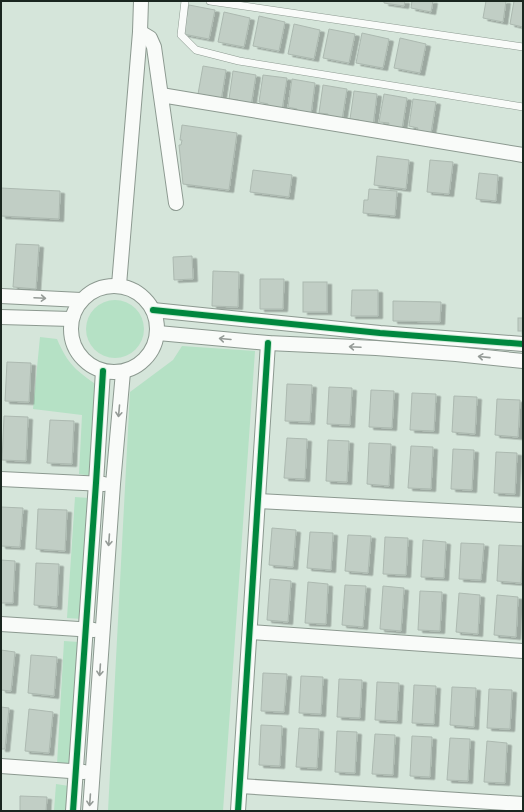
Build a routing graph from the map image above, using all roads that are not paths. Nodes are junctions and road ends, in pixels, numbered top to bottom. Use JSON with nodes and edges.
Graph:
{"nodes":[{"id":1,"x":141,"y":1,"type":"edge"},
{"id":2,"x":185,"y":1,"type":"edge"},
{"id":3,"x":210,"y":1,"type":"edge"},
{"id":4,"x":140,"y":32,"type":"junction"},
{"id":5,"x":523,"y":47,"type":"edge"},
{"id":6,"x":161,"y":95,"type":"junction"},
{"id":7,"x":523,"y":107,"type":"edge"},
{"id":8,"x":523,"y":155,"type":"edge"},
{"id":9,"x":176,"y":203,"type":"dead end"},
{"id":10,"x":119,"y":285,"type":"junction"},
{"id":11,"x":1,"y":296,"type":"edge"},
{"id":12,"x":81,"y":300,"type":"junction"},
{"id":13,"x":153,"y":310,"type":"junction"},
{"id":14,"x":1,"y":317,"type":"edge"},
{"id":15,"x":71,"y":319,"type":"junction"},
{"id":16,"x":158,"y":333,"type":"junction"},
{"id":17,"x":268,"y":343,"type":"junction"},
{"id":18,"x":523,"y":344,"type":"edge"},
{"id":19,"x":523,"y":361,"type":"edge"},
{"id":20,"x":103,"y":371,"type":"junction"},
{"id":21,"x":123,"y":372,"type":"junction"},
{"id":22,"x":1,"y":479,"type":"edge"},
{"id":23,"x":96,"y":484,"type":"junction"},
{"id":24,"x":113,"y":484,"type":"junction"},
{"id":25,"x":258,"y":501,"type":"junction"},
{"id":26,"x":523,"y":515,"type":"edge"},
{"id":27,"x":1,"y":624,"type":"edge"},
{"id":28,"x":86,"y":630,"type":"junction"},
{"id":29,"x":102,"y":630,"type":"junction"},
{"id":30,"x":250,"y":632,"type":"junction"},
{"id":31,"x":523,"y":651,"type":"edge"},
{"id":32,"x":1,"y":766,"type":"edge"},
{"id":33,"x":76,"y":772,"type":"junction"},
{"id":34,"x":92,"y":772,"type":"junction"},
{"id":35,"x":240,"y":786,"type":"junction"},
{"id":36,"x":523,"y":804,"type":"edge"},
{"id":37,"x":73,"y":811,"type":"edge"},
{"id":38,"x":90,"y":811,"type":"edge"},
{"id":39,"x":238,"y":811,"type":"edge"}],
"edges":[{"from":1,"to":4,"type":"street"},
{"from":2,"to":7,"type":"lane"},
{"from":3,"to":5,"type":"lane"},
{"from":4,"to":6,"type":"street"},
{"from":4,"to":10,"type":"street"},
{"from":6,"to":8,"type":"street"},
{"from":6,"to":9,"type":"street"},
{"from":10,"to":12,"type":"street"},
{"from":10,"to":13,"type":"street"},
{"from":11,"to":12,"type":"street","one_way":true},
{"from":12,"to":15,"type":"street"},
{"from":13,"to":16,"type":"street"},
{"from":13,"to":18,"type":"street"},
{"from":14,"to":15,"type":"street"},
{"from":15,"to":20,"type":"street"},
{"from":17,"to":16,"type":"street","one_way":true},
{"from":16,"to":21,"type":"street"},
{"from":19,"to":17,"type":"street","one_way":true},
{"from":17,"to":25,"type":"street"},
{"from":20,"to":21,"type":"street"},
{"from":20,"to":23,"type":"street"},
{"from":21,"to":24,"type":"street","one_way":true},
{"from":22,"to":23,"type":"street"},
{"from":23,"to":24,"type":"street"},
{"from":23,"to":28,"type":"street"},
{"from":24,"to":29,"type":"street","one_way":true},
{"from":25,"to":26,"type":"street"},
{"from":25,"to":30,"type":"street"},
{"from":27,"to":28,"type":"street"},
{"from":28,"to":29,"type":"street"},
{"from":28,"to":33,"type":"street"},
{"from":29,"to":34,"type":"street","one_way":true},
{"from":30,"to":31,"type":"street"},
{"from":30,"to":35,"type":"street"},
{"from":32,"to":33,"type":"street"},
{"from":33,"to":34,"type":"street"},
{"from":33,"to":37,"type":"street"},
{"from":34,"to":38,"type":"street","one_way":true},
{"from":35,"to":36,"type":"street"},
{"from":35,"to":39,"type":"street"}]}
